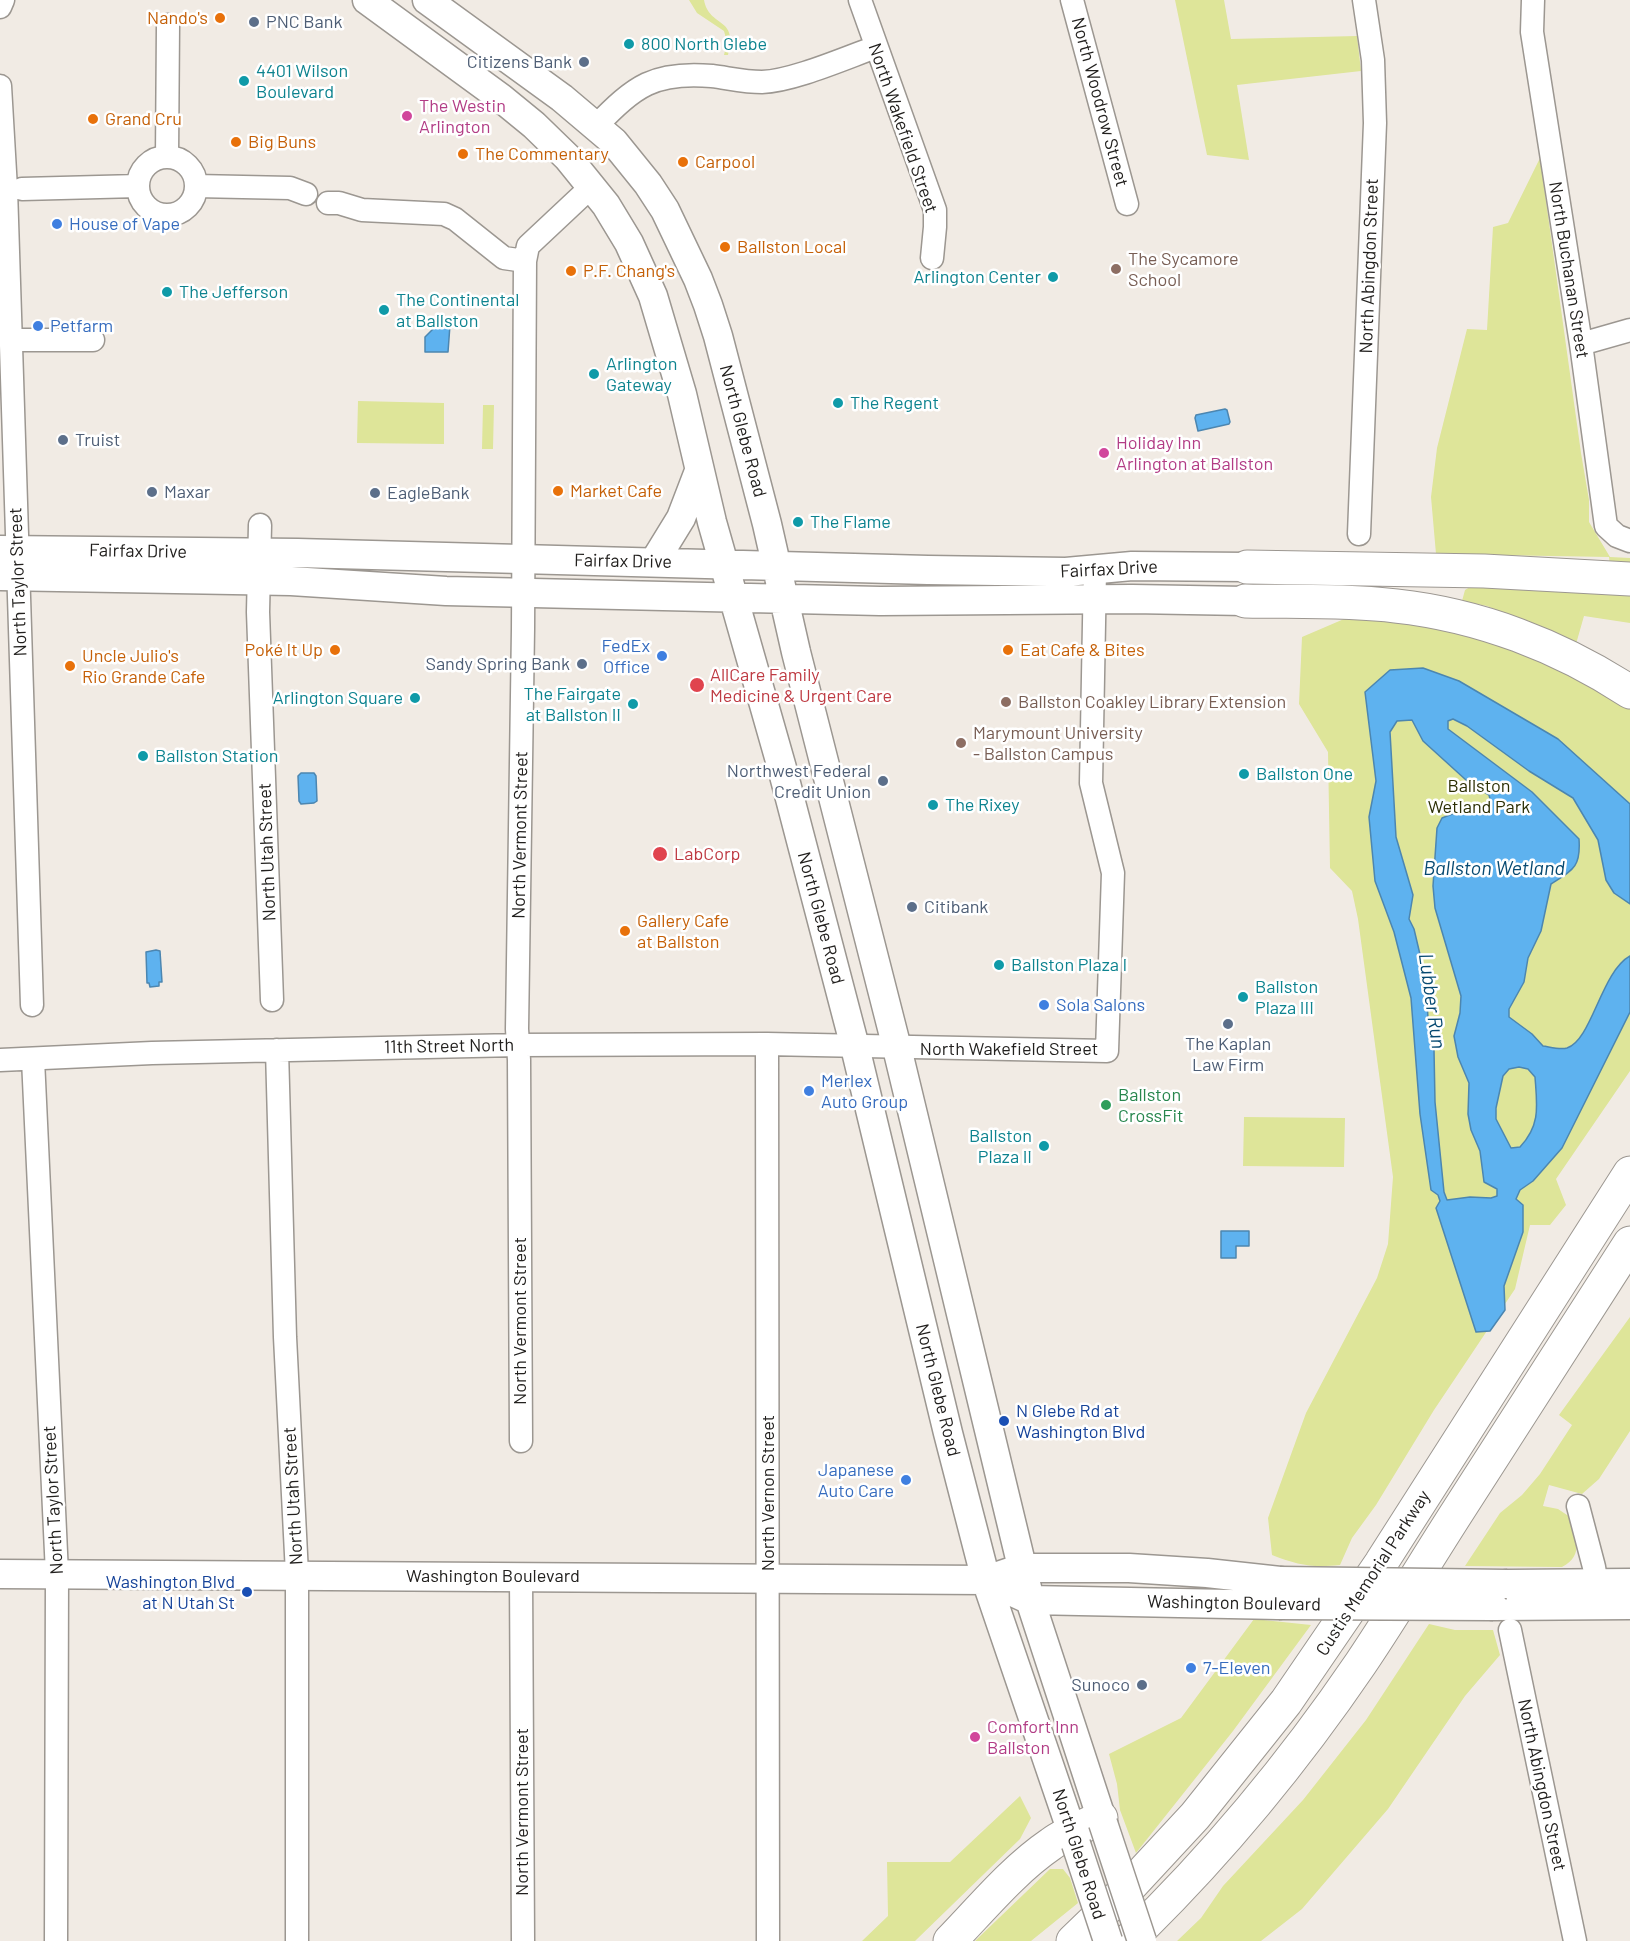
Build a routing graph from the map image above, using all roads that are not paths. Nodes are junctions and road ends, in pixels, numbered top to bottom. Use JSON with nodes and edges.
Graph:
{"nodes":[{"id":1,"x":3,"y":0,"type":"edge"},
{"id":2,"x":367,"y":0,"type":"edge"},
{"id":3,"x":427,"y":0,"type":"edge"},
{"id":4,"x":450,"y":0,"type":"edge"},
{"id":5,"x":860,"y":0,"type":"edge"},
{"id":6,"x":1072,"y":0,"type":"edge"},
{"id":7,"x":1364,"y":0,"type":"edge"},
{"id":8,"x":1533,"y":0,"type":"edge"},
{"id":9,"x":0,"y":7,"type":"edge"},
{"id":10,"x":168,"y":25,"type":"dead end"},
{"id":11,"x":476,"y":36,"type":"junction"},
{"id":12,"x":876,"y":47,"type":"junction"},
{"id":13,"x":0,"y":86,"type":"edge"},
{"id":14,"x":596,"y":126,"type":"junction"},
{"id":15,"x":167,"y":157,"type":"junction"},
{"id":16,"x":138,"y":186,"type":"junction"},
{"id":17,"x":196,"y":186,"type":"junction"},
{"id":18,"x":592,"y":186,"type":"junction"},
{"id":19,"x":22,"y":189,"type":"dead end"},
{"id":20,"x":306,"y":194,"type":"dead end"},
{"id":21,"x":328,"y":203,"type":"dead end"},
{"id":22,"x":1127,"y":204,"type":"dead end"},
{"id":23,"x":932,"y":258,"type":"dead end"},
{"id":24,"x":525,"y":261,"type":"junction"},
{"id":25,"x":1630,"y":330,"type":"edge"},
{"id":26,"x":11,"y":340,"type":"junction"},
{"id":27,"x":93,"y":340,"type":"dead end"},
{"id":28,"x":1581,"y":344,"type":"junction"},
{"id":29,"x":699,"y":471,"type":"junction"},
{"id":30,"x":260,"y":525,"type":"dead end"},
{"id":31,"x":1359,"y":534,"type":"dead end"},
{"id":32,"x":1623,"y":538,"type":"edge"},
{"id":33,"x":259,"y":553,"type":"junction"},
{"id":34,"x":523,"y":559,"type":"junction"},
{"id":35,"x":654,"y":562,"type":"junction"},
{"id":36,"x":9,"y":563,"type":"edge"},
{"id":37,"x":723,"y":564,"type":"junction"},
{"id":38,"x":777,"y":567,"type":"junction"},
{"id":39,"x":1246,"y":567,"type":"joint"},
{"id":40,"x":1095,"y":570,"type":"junction"},
{"id":41,"x":1630,"y":579,"type":"edge"},
{"id":42,"x":259,"y":580,"type":"junction"},
{"id":43,"x":523,"y":592,"type":"junction"},
{"id":44,"x":733,"y":598,"type":"junction"},
{"id":45,"x":784,"y":598,"type":"junction"},
{"id":46,"x":1094,"y":599,"type":"junction"},
{"id":47,"x":1245,"y":601,"type":"joint"},
{"id":48,"x":1630,"y":692,"type":"edge"},
{"id":49,"x":272,"y":1000,"type":"dead end"},
{"id":50,"x":32,"y":1005,"type":"dead end"},
{"id":51,"x":767,"y":1044,"type":"junction"},
{"id":52,"x":518,"y":1045,"type":"junction"},
{"id":53,"x":855,"y":1047,"type":"junction"},
{"id":54,"x":897,"y":1048,"type":"junction"},
{"id":55,"x":277,"y":1050,"type":"junction"},
{"id":56,"x":33,"y":1059,"type":"junction"},
{"id":57,"x":0,"y":1060,"type":"edge"},
{"id":58,"x":1630,"y":1173,"type":"edge"},
{"id":59,"x":1630,"y":1243,"type":"edge"},
{"id":60,"x":521,"y":1441,"type":"dead end"},
{"id":61,"x":1578,"y":1506,"type":"dead end"},
{"id":62,"x":1022,"y":1568,"type":"junction"},
{"id":63,"x":0,"y":1574,"type":"edge"},
{"id":64,"x":57,"y":1574,"type":"junction"},
{"id":65,"x":297,"y":1574,"type":"junction"},
{"id":66,"x":521,"y":1576,"type":"junction"},
{"id":67,"x":768,"y":1577,"type":"junction"},
{"id":68,"x":986,"y":1580,"type":"junction"},
{"id":69,"x":1630,"y":1583,"type":"edge"},
{"id":70,"x":1280,"y":1593,"type":"junction"},
{"id":71,"x":1599,"y":1594,"type":"junction"},
{"id":72,"x":1030,"y":1600,"type":"junction"},
{"id":73,"x":1630,"y":1605,"type":"edge"},
{"id":74,"x":1510,"y":1629,"type":"dead end"},
{"id":75,"x":1088,"y":1829,"type":"junction"},
{"id":76,"x":56,"y":1941,"type":"edge"},
{"id":77,"x":297,"y":1941,"type":"edge"},
{"id":78,"x":522,"y":1941,"type":"edge"},
{"id":79,"x":768,"y":1941,"type":"edge"},
{"id":80,"x":950,"y":1941,"type":"edge"},
{"id":81,"x":1073,"y":1941,"type":"edge"},
{"id":82,"x":1108,"y":1941,"type":"edge"},
{"id":83,"x":1128,"y":1941,"type":"edge"},
{"id":84,"x":1142,"y":1941,"type":"edge"},
{"id":85,"x":1575,"y":1941,"type":"edge"}],
"edges":[{"from":1,"to":9,"type":"street"},
{"from":2,"to":18,"type":"main road","name":"North Glebe Road"},
{"from":3,"to":11,"type":"main road","name":"North Glebe Road"},
{"from":4,"to":11,"type":"main road"},
{"from":5,"to":12,"type":"street","name":"North Wakefield Street"},
{"from":6,"to":22,"type":"street","name":"North Woodrow Street"},
{"from":7,"to":31,"type":"street","name":"North Abingdon Street"},
{"from":8,"to":28,"type":"street","name":"North Buchanan Street"},
{"from":10,"to":15,"type":"street"},
{"from":11,"to":14,"type":"main road","name":"North Glebe Road"},
{"from":12,"to":14,"type":"street"},
{"from":12,"to":23,"type":"street","name":"North Wakefield Street"},
{"from":13,"to":26,"type":"street","name":"North Taylor Street"},
{"from":14,"to":38,"type":"main road","name":"North Glebe Road"},
{"from":15,"to":16,"type":"street"},
{"from":15,"to":17,"type":"street"},
{"from":16,"to":17,"type":"street"},
{"from":16,"to":19,"type":"street"},
{"from":17,"to":20,"type":"street"},
{"from":18,"to":24,"type":"street","name":"North Vermont Street"},
{"from":18,"to":29,"type":"main road","name":"North Glebe Road"},
{"from":21,"to":24,"type":"street"},
{"from":24,"to":34,"type":"street","name":"North Vermont Street"},
{"from":25,"to":28,"type":"street"},
{"from":26,"to":27,"type":"street"},
{"from":26,"to":36,"type":"street","name":"North Taylor Street"},
{"from":28,"to":32,"type":"street","name":"North Buchanan Street"},
{"from":29,"to":35,"type":"main road"},
{"from":29,"to":37,"type":"main road","name":"North Glebe Road"},
{"from":30,"to":33,"type":"street","name":"North Utah Street"},
{"from":33,"to":34,"type":"main road","name":"Fairfax Drive"},
{"from":33,"to":36,"type":"main road","name":"Fairfax Drive"},
{"from":33,"to":42,"type":"street","name":"North Utah Street"},
{"from":34,"to":35,"type":"main road","name":"Fairfax Drive"},
{"from":34,"to":43,"type":"street","name":"North Vermont Street"},
{"from":35,"to":37,"type":"main road","name":"Fairfax Drive"},
{"from":36,"to":42,"type":"main road","name":"Fairfax Drive"},
{"from":36,"to":50,"type":"street","name":"North Taylor Street"},
{"from":37,"to":38,"type":"main road","name":"Fairfax Drive"},
{"from":37,"to":44,"type":"main road","name":"North Glebe Road"},
{"from":38,"to":40,"type":"main road","name":"Fairfax Drive"},
{"from":38,"to":45,"type":"main road","name":"North Glebe Road"},
{"from":39,"to":40,"type":"main road","name":"Fairfax Drive"},
{"from":39,"to":41,"type":"highway"},
{"from":40,"to":46,"type":"street","name":"North Wakefield Street"},
{"from":42,"to":43,"type":"main road","name":"Fairfax Drive"},
{"from":42,"to":49,"type":"street","name":"North Utah Street"},
{"from":43,"to":44,"type":"main road","name":"Fairfax Drive"},
{"from":43,"to":52,"type":"street","name":"North Vermont Street"},
{"from":44,"to":45,"type":"main road","name":"Fairfax Drive"},
{"from":44,"to":53,"type":"main road","name":"North Glebe Road"},
{"from":45,"to":46,"type":"main road","name":"Fairfax Drive"},
{"from":45,"to":54,"type":"main road","name":"North Glebe Road"},
{"from":46,"to":47,"type":"main road","name":"Fairfax Drive"},
{"from":46,"to":54,"type":"street","name":"North Wakefield Street"},
{"from":47,"to":48,"type":"highway"},
{"from":51,"to":52,"type":"street","name":"11th Street North"},
{"from":51,"to":53,"type":"street","name":"11th Street North"},
{"from":51,"to":67,"type":"street","name":"North Vernon Street"},
{"from":52,"to":55,"type":"street","name":"11th Street North"},
{"from":52,"to":60,"type":"street","name":"North Vermont Street"},
{"from":53,"to":54,"type":"street","name":"11th Street North"},
{"from":53,"to":68,"type":"main road","name":"North Glebe Road"},
{"from":54,"to":62,"type":"main road","name":"North Glebe Road"},
{"from":55,"to":56,"type":"street","name":"11th Street North"},
{"from":55,"to":65,"type":"street","name":"North Utah Street"},
{"from":56,"to":57,"type":"street","name":"11th Street North"},
{"from":56,"to":64,"type":"street","name":"North Taylor Street"},
{"from":58,"to":81,"type":"highway","name":"Custis Memorial Parkway"},
{"from":59,"to":83,"type":"highway","name":"Custis Memorial Parkway"},
{"from":61,"to":71,"type":"street"},
{"from":62,"to":68,"type":"main road","name":"Washington Boulevard"},
{"from":62,"to":70,"type":"main road","name":"Washington Boulevard"},
{"from":62,"to":72,"type":"main road","name":"North Glebe Road"},
{"from":63,"to":64,"type":"main road","name":"Washington Boulevard"},
{"from":64,"to":65,"type":"main road","name":"Washington Boulevard"},
{"from":64,"to":76,"type":"street","name":"North Taylor Street"},
{"from":65,"to":66,"type":"main road","name":"Washington Boulevard"},
{"from":65,"to":77,"type":"street","name":"North Utah Street"},
{"from":66,"to":67,"type":"main road","name":"Washington Boulevard"},
{"from":66,"to":78,"type":"street","name":"North Vermont Street"},
{"from":67,"to":68,"type":"main road","name":"Washington Boulevard"},
{"from":67,"to":79,"type":"street","name":"North Vernon Street"},
{"from":68,"to":72,"type":"main road","name":"Washington Boulevard"},
{"from":68,"to":75,"type":"main road","name":"North Glebe Road"},
{"from":69,"to":71,"type":"main road","name":"Washington Boulevard"},
{"from":70,"to":71,"type":"main road","name":"Washington Boulevard","bridge":true},
{"from":70,"to":72,"type":"main road","name":"Washington Boulevard"},
{"from":71,"to":73,"type":"main road","name":"Washington Boulevard"},
{"from":72,"to":75,"type":"main road","name":"North Glebe Road"},
{"from":74,"to":85,"type":"street","name":"North Abingdon Street"},
{"from":75,"to":80,"type":"highway"},
{"from":75,"to":82,"type":"main road","name":"North Glebe Road","bridge":true},
{"from":75,"to":84,"type":"main road","name":"North Glebe Road","bridge":true}]}
